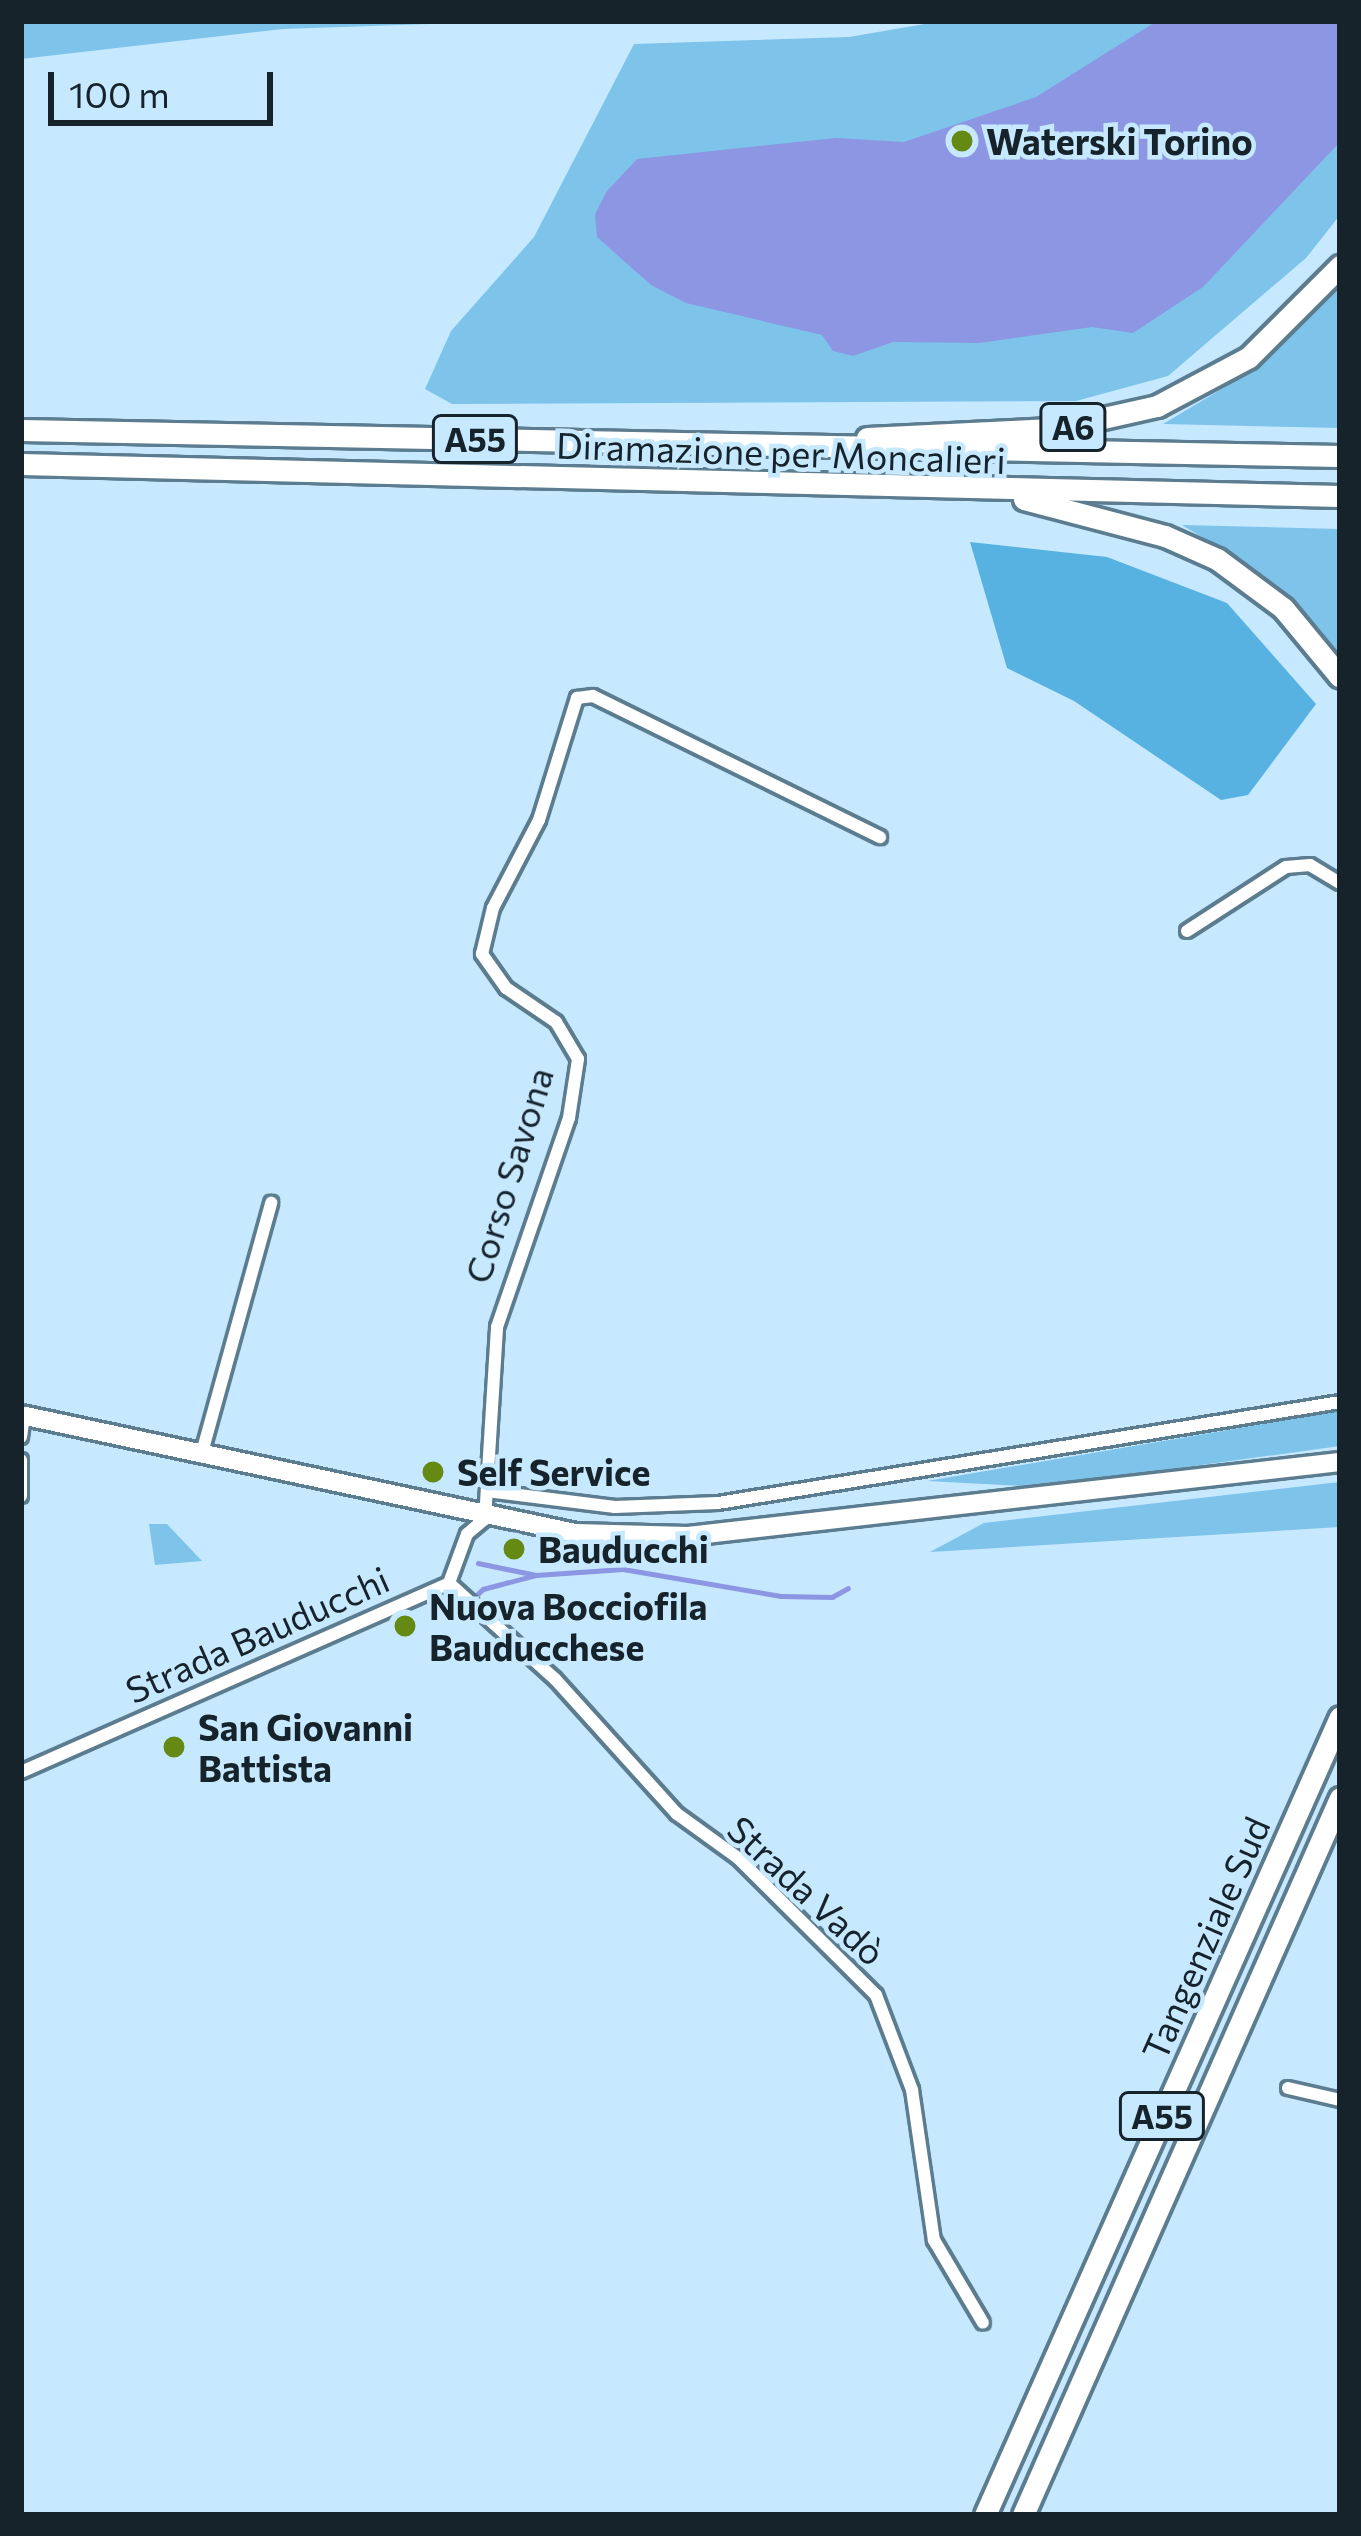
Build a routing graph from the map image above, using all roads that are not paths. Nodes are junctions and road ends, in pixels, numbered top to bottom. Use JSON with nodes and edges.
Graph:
{"nodes":[{"id":1,"x":1340,"y":266,"type":"edge"},
{"id":2,"x":21,"y":430,"type":"edge"},
{"id":3,"x":799,"y":447,"type":"junction"},
{"id":4,"x":1340,"y":456,"type":"edge"},
{"id":5,"x":21,"y":464,"type":"edge"},
{"id":6,"x":1001,"y":492,"type":"junction"},
{"id":7,"x":1340,"y":496,"type":"edge"},
{"id":8,"x":1340,"y":676,"type":"edge"},
{"id":9,"x":880,"y":837,"type":"dead end"},
{"id":10,"x":1340,"y":883,"type":"edge"},
{"id":11,"x":1186,"y":931,"type":"dead end"},
{"id":12,"x":271,"y":1203,"type":"dead end"},
{"id":13,"x":1340,"y":1402,"type":"edge"},
{"id":14,"x":22,"y":1415,"type":"edge"},
{"id":15,"x":21,"y":1437,"type":"edge"},
{"id":16,"x":201,"y":1456,"type":"junction"},
{"id":17,"x":21,"y":1460,"type":"edge"},
{"id":18,"x":1340,"y":1462,"type":"edge"},
{"id":19,"x":487,"y":1491,"type":"junction"},
{"id":20,"x":21,"y":1496,"type":"edge"},
{"id":21,"x":484,"y":1519,"type":"junction"},
{"id":22,"x":449,"y":1583,"type":"junction"},
{"id":23,"x":1340,"y":1717,"type":"edge"},
{"id":24,"x":21,"y":1772,"type":"edge"},
{"id":25,"x":1340,"y":1798,"type":"edge"},
{"id":26,"x":1288,"y":2088,"type":"dead end"},
{"id":27,"x":1340,"y":2100,"type":"edge"},
{"id":28,"x":983,"y":2323,"type":"dead end"},
{"id":29,"x":985,"y":2515,"type":"edge"},
{"id":30,"x":1023,"y":2515,"type":"edge"}],
"edges":[{"from":1,"to":3,"type":"highway","number":"A6"},
{"from":2,"to":3,"type":"highway","name":"Diramazione per Moncalieri","number":"A55"},
{"from":3,"to":4,"type":"highway","name":"Diramazione per Moncalieri","number":"A55"},
{"from":5,"to":6,"type":"highway","name":"Diramazione per Moncalieri","number":"A55"},
{"from":6,"to":7,"type":"highway","name":"Diramazione per Moncalieri","number":"A55"},
{"from":6,"to":8,"type":"highway"},
{"from":9,"to":19,"type":"street","name":"Corso Savona"},
{"from":10,"to":11,"type":"street"},
{"from":12,"to":16,"type":"street"},
{"from":13,"to":19,"type":"street"},
{"from":14,"to":15,"type":"street"},
{"from":14,"to":16,"type":"main road"},
{"from":16,"to":21,"type":"main road"},
{"from":17,"to":20,"type":"street"},
{"from":18,"to":21,"type":"main road"},
{"from":19,"to":21,"type":"street","name":"Corso Savona"},
{"from":21,"to":22,"type":"street"},
{"from":22,"to":24,"type":"street","name":"Strada Bauducchi"},
{"from":22,"to":28,"type":"street","name":"Strada Vadò"},
{"from":23,"to":29,"type":"highway","name":"Tangenziale Sud","number":"A55"},
{"from":25,"to":30,"type":"highway","name":"Tangenziale Sud","number":"A55"},
{"from":26,"to":27,"type":"street"}]}
